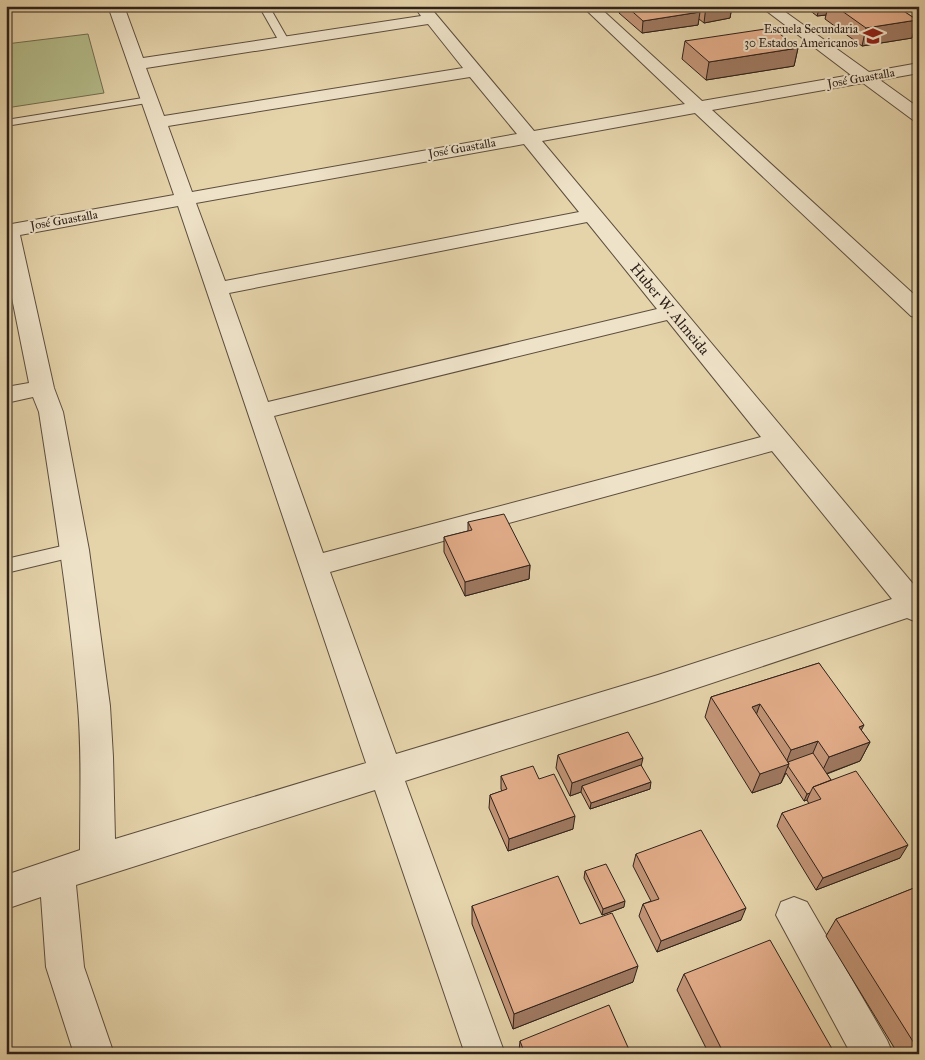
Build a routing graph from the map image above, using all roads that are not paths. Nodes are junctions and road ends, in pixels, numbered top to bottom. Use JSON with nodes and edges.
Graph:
{"nodes":[{"id":1,"x":116,"y":6,"type":"edge"},
{"id":2,"x":264,"y":6,"type":"edge"},
{"id":3,"x":589,"y":6,"type":"edge"},
{"id":4,"x":767,"y":6,"type":"edge"},
{"id":5,"x":426,"y":13,"type":"edge"},
{"id":6,"x":284,"y":41,"type":"junction"},
{"id":7,"x":137,"y":64,"type":"junction"},
{"id":8,"x":919,"y":68,"type":"edge"},
{"id":9,"x":474,"y":71,"type":"junction"},
{"id":10,"x":865,"y":77,"type":"junction"},
{"id":11,"x":697,"y":106,"type":"junction"},
{"id":12,"x":153,"y":111,"type":"junction"},
{"id":13,"x":919,"y":116,"type":"edge"},
{"id":14,"x":6,"y":123,"type":"edge"},
{"id":15,"x":528,"y":136,"type":"junction"},
{"id":16,"x":184,"y":198,"type":"junction"},
{"id":17,"x":592,"y":215,"type":"junction"},
{"id":18,"x":7,"y":230,"type":"edge"},
{"id":19,"x":216,"y":289,"type":"junction"},
{"id":20,"x":919,"y":311,"type":"edge"},
{"id":21,"x":673,"y":312,"type":"junction"},
{"id":22,"x":42,"y":388,"type":"junction"},
{"id":23,"x":6,"y":395,"type":"edge"},
{"id":24,"x":259,"y":412,"type":"junction"},
{"id":25,"x":779,"y":440,"type":"junction"},
{"id":26,"x":75,"y":550,"type":"junction"},
{"id":27,"x":6,"y":566,"type":"edge"},
{"id":28,"x":314,"y":566,"type":"junction"},
{"id":29,"x":917,"y":606,"type":"edge"},
{"id":30,"x":383,"y":772,"type":"junction"},
{"id":31,"x":98,"y":861,"type":"junction"},
{"id":32,"x":57,"y":876,"type":"junction"},
{"id":33,"x":6,"y":892,"type":"edge"},
{"id":34,"x":794,"y":915,"type":"dead end"},
{"id":35,"x":94,"y":1054,"type":"edge"},
{"id":36,"x":485,"y":1054,"type":"edge"},
{"id":37,"x":873,"y":1054,"type":"edge"}],
"edges":[{"from":1,"to":7,"type":"street"},
{"from":2,"to":6,"type":"lane"},
{"from":3,"to":11,"type":"street"},
{"from":4,"to":10,"type":"street"},
{"from":5,"to":6,"type":"street"},
{"from":5,"to":9,"type":"street","name":"Huber W. Almeida"},
{"from":6,"to":7,"type":"street"},
{"from":7,"to":12,"type":"street"},
{"from":8,"to":10,"type":"street","name":"José Guastalla"},
{"from":9,"to":12,"type":"street"},
{"from":9,"to":15,"type":"street","name":"Huber W. Almeida"},
{"from":10,"to":11,"type":"street","name":"José Guastalla"},
{"from":10,"to":13,"type":"street"},
{"from":11,"to":15,"type":"street","name":"José Guastalla"},
{"from":11,"to":20,"type":"street"},
{"from":12,"to":14,"type":"lane"},
{"from":12,"to":16,"type":"street"},
{"from":15,"to":16,"type":"street","name":"José Guastalla"},
{"from":15,"to":17,"type":"street","name":"Huber W. Almeida"},
{"from":16,"to":18,"type":"street","name":"José Guastalla"},
{"from":16,"to":19,"type":"street"},
{"from":17,"to":19,"type":"street"},
{"from":17,"to":21,"type":"street","name":"Huber W. Almeida"},
{"from":18,"to":22,"type":"street"},
{"from":19,"to":24,"type":"street"},
{"from":21,"to":24,"type":"street"},
{"from":21,"to":25,"type":"street","name":"Huber W. Almeida"},
{"from":22,"to":23,"type":"street"},
{"from":22,"to":26,"type":"street"},
{"from":24,"to":28,"type":"street"},
{"from":25,"to":28,"type":"street"},
{"from":25,"to":29,"type":"street","name":"Huber W. Almeida"},
{"from":26,"to":27,"type":"lane"},
{"from":26,"to":31,"type":"street"},
{"from":28,"to":30,"type":"street"},
{"from":29,"to":30,"type":"street"},
{"from":30,"to":31,"type":"street"},
{"from":30,"to":36,"type":"street"},
{"from":31,"to":32,"type":"street"},
{"from":32,"to":33,"type":"street"},
{"from":32,"to":35,"type":"street"},
{"from":34,"to":37,"type":"street"}]}
